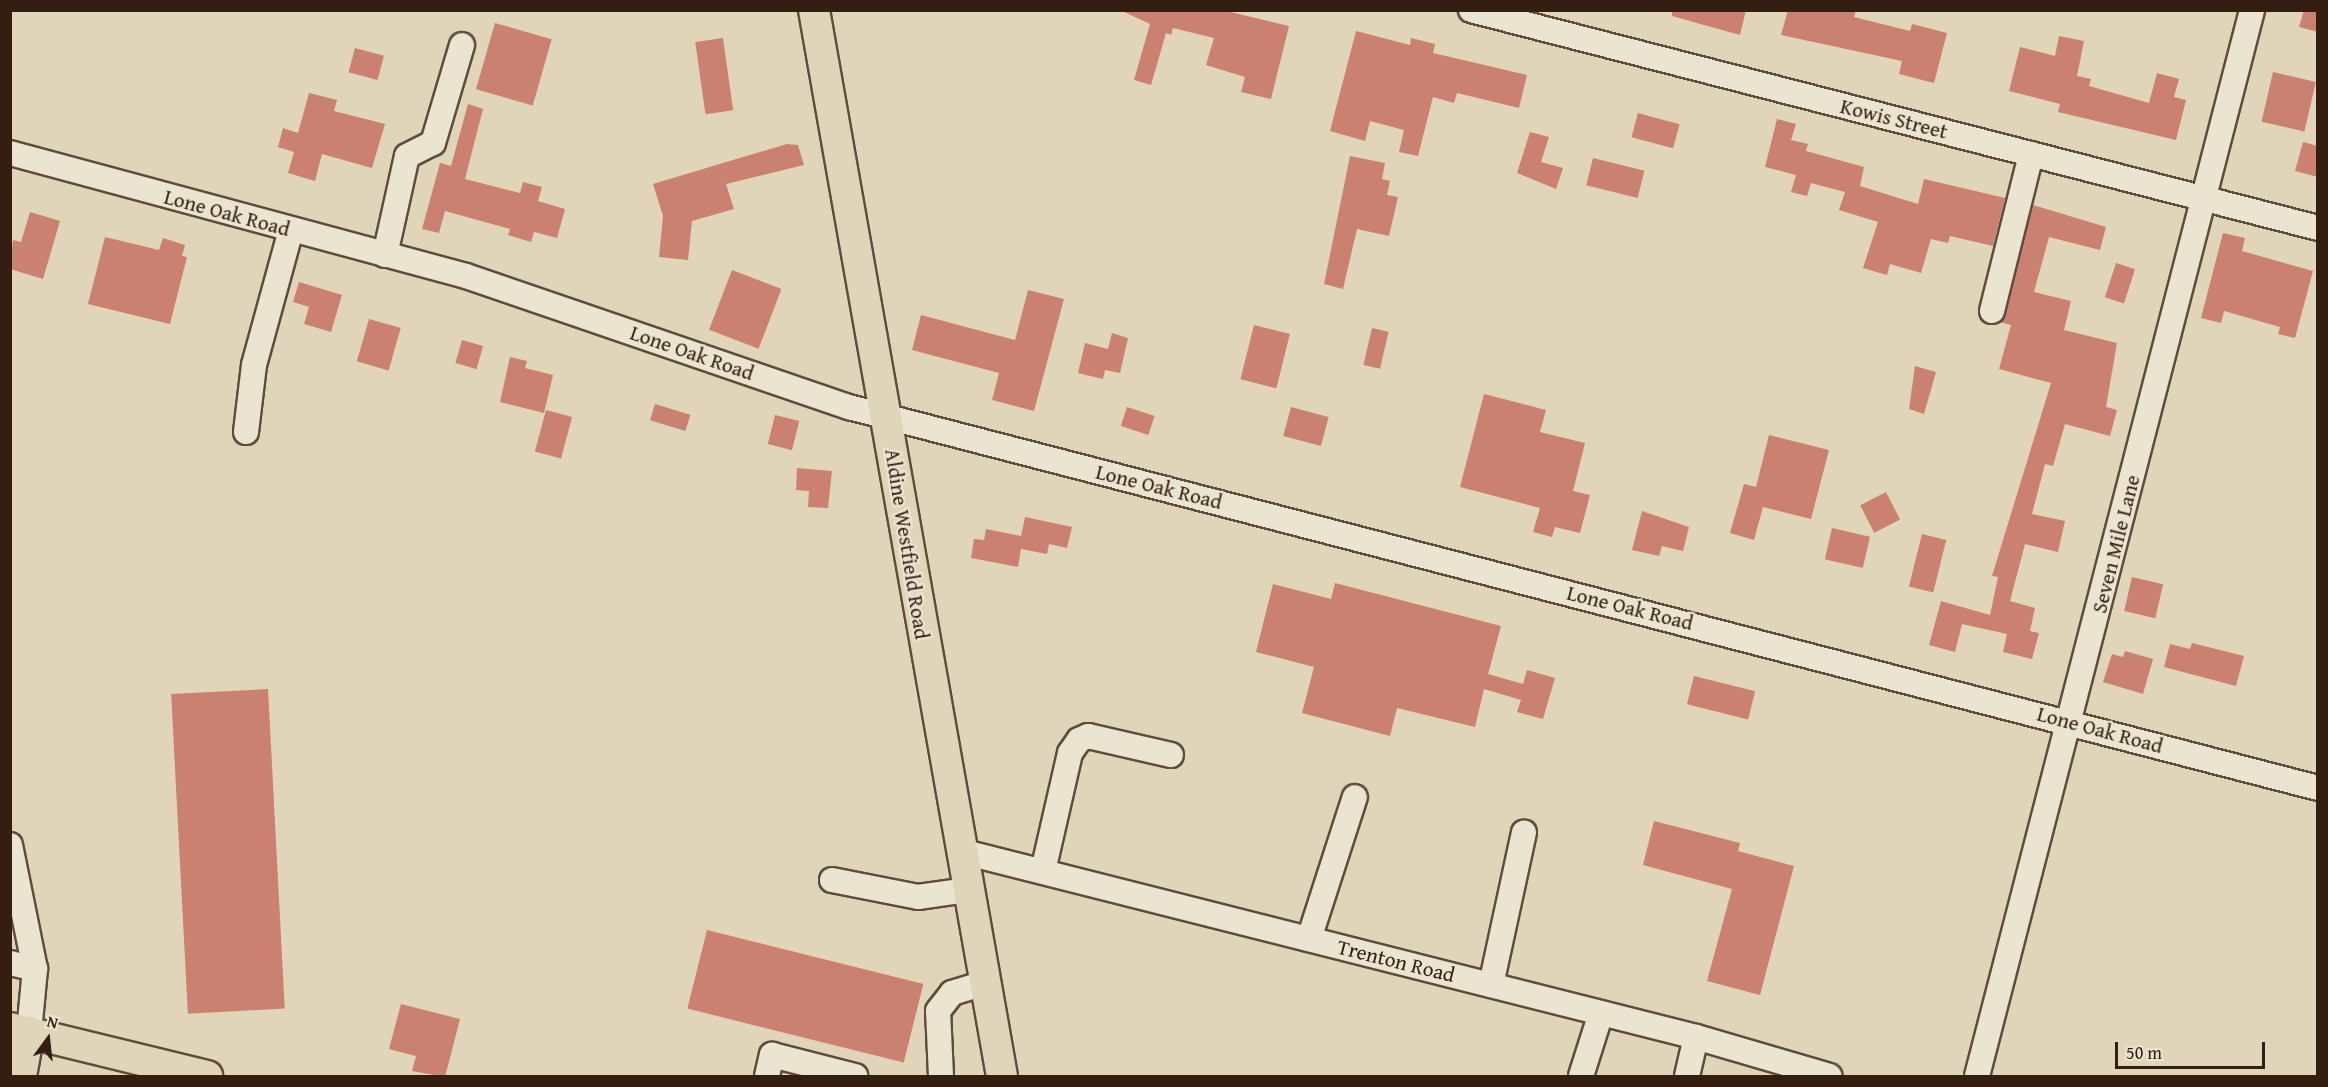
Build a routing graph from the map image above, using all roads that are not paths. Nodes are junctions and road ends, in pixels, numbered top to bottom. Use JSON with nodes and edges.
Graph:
{"nodes":[{"id":1,"x":814,"y":10,"type":"edge"},
{"id":2,"x":1471,"y":10,"type":"edge"},
{"id":3,"x":2252,"y":10,"type":"edge"},
{"id":4,"x":462,"y":45,"type":"dead end"},
{"id":5,"x":10,"y":153,"type":"edge"},
{"id":6,"x":2031,"y":154,"type":"junction"},
{"id":7,"x":2204,"y":200,"type":"junction"},
{"id":8,"x":2318,"y":228,"type":"edge"},
{"id":9,"x":291,"y":230,"type":"junction"},
{"id":10,"x":385,"y":255,"type":"junction"},
{"id":11,"x":1992,"y":311,"type":"dead end"},
{"id":12,"x":886,"y":416,"type":"junction"},
{"id":13,"x":246,"y":432,"type":"dead end"},
{"id":14,"x":2070,"y":722,"type":"junction"},
{"id":15,"x":1172,"y":755,"type":"dead end"},
{"id":16,"x":2318,"y":788,"type":"edge"},
{"id":17,"x":1355,"y":797,"type":"dead end"},
{"id":18,"x":1524,"y":833,"type":"dead end"},
{"id":19,"x":10,"y":845,"type":"edge"},
{"id":20,"x":960,"y":851,"type":"junction"},
{"id":21,"x":1043,"y":871,"type":"junction"},
{"id":22,"x":832,"y":880,"type":"dead end"},
{"id":23,"x":967,"y":890,"type":"junction"},
{"id":24,"x":1309,"y":939,"type":"junction"},
{"id":25,"x":10,"y":963,"type":"edge"},
{"id":26,"x":34,"y":969,"type":"junction"},
{"id":27,"x":984,"y":983,"type":"junction"},
{"id":28,"x":1491,"y":985,"type":"junction"},
{"id":29,"x":1601,"y":1013,"type":"junction"},
{"id":30,"x":20,"y":1030,"type":"edge"},
{"id":31,"x":1696,"y":1037,"type":"junction"},
{"id":32,"x":21,"y":1077,"type":"edge"},
{"id":33,"x":207,"y":1077,"type":"edge"},
{"id":34,"x":767,"y":1077,"type":"edge"},
{"id":35,"x":855,"y":1077,"type":"edge"},
{"id":36,"x":941,"y":1077,"type":"edge"},
{"id":37,"x":1002,"y":1077,"type":"edge"},
{"id":38,"x":1581,"y":1077,"type":"edge"},
{"id":39,"x":1687,"y":1077,"type":"edge"},
{"id":40,"x":1829,"y":1077,"type":"edge"},
{"id":41,"x":1977,"y":1077,"type":"edge"}],
"edges":[{"from":1,"to":12,"type":"main road","name":"Aldine Westfield Road"},
{"from":2,"to":6,"type":"street","name":"Kowis Street"},
{"from":3,"to":7,"type":"street","name":"Seven Mile Lane"},
{"from":4,"to":10,"type":"street"},
{"from":5,"to":9,"type":"street","name":"Lone Oak Road"},
{"from":6,"to":7,"type":"street","name":"Kowis Street"},
{"from":6,"to":11,"type":"street"},
{"from":7,"to":8,"type":"street","name":"Kowis Street"},
{"from":7,"to":14,"type":"street","name":"Seven Mile Lane"},
{"from":9,"to":10,"type":"street","name":"Lone Oak Road"},
{"from":9,"to":13,"type":"street"},
{"from":10,"to":12,"type":"street","name":"Lone Oak Road"},
{"from":12,"to":14,"type":"street","name":"Lone Oak Road"},
{"from":12,"to":20,"type":"main road","name":"Aldine Westfield Road"},
{"from":14,"to":16,"type":"street","name":"Lone Oak Road"},
{"from":14,"to":41,"type":"street","name":"Seven Mile Lane"},
{"from":15,"to":21,"type":"street"},
{"from":17,"to":24,"type":"street"},
{"from":18,"to":28,"type":"street"},
{"from":19,"to":26,"type":"street"},
{"from":20,"to":21,"type":"street","name":"Trenton Road"},
{"from":20,"to":23,"type":"main road","name":"Aldine Westfield Road"},
{"from":21,"to":24,"type":"street","name":"Trenton Road"},
{"from":22,"to":23,"type":"street"},
{"from":23,"to":27,"type":"main road","name":"Aldine Westfield Road"},
{"from":24,"to":28,"type":"street","name":"Trenton Road"},
{"from":25,"to":26,"type":"street"},
{"from":26,"to":30,"type":"street"},
{"from":27,"to":36,"type":"street"},
{"from":27,"to":37,"type":"main road","name":"Aldine Westfield Road"},
{"from":28,"to":29,"type":"street","name":"Trenton Road"},
{"from":29,"to":31,"type":"street","name":"Trenton Road"},
{"from":29,"to":38,"type":"street"},
{"from":30,"to":32,"type":"main road"},
{"from":30,"to":33,"type":"main road"},
{"from":31,"to":39,"type":"street"},
{"from":31,"to":40,"type":"street","name":"Trenton Road"},
{"from":34,"to":35,"type":"street"}]}
